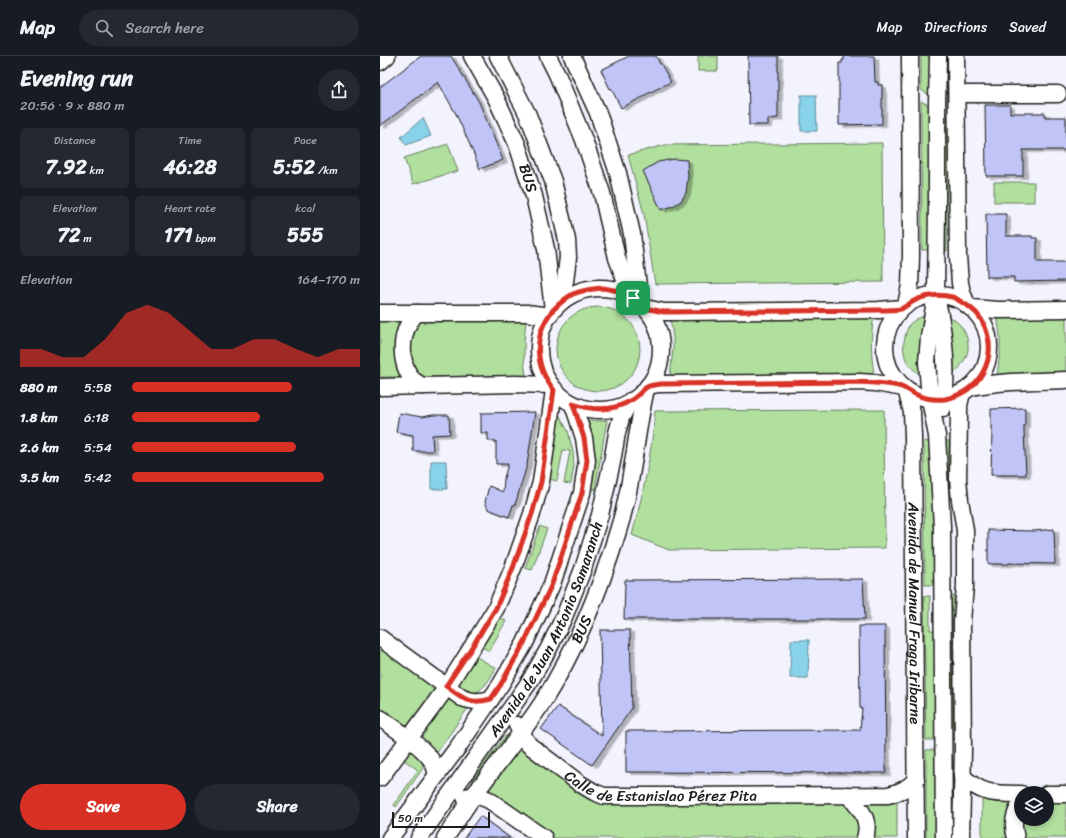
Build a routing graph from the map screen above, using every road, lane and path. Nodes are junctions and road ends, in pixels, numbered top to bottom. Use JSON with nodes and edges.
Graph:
{"nodes":[{"id":1,"x":387,"y":56,"type":"edge"},
{"id":2,"x":472,"y":56,"type":"edge"},
{"id":3,"x":498,"y":56,"type":"edge"},
{"id":4,"x":548,"y":56,"type":"edge"},
{"id":5,"x":572,"y":56,"type":"edge"},
{"id":6,"x":910,"y":56,"type":"edge"},
{"id":7,"x":938,"y":56,"type":"edge"},
{"id":8,"x":956,"y":56,"type":"edge"},
{"id":9,"x":380,"y":62,"type":"edge"},
{"id":10,"x":957,"y":92,"type":"junction"},
{"id":11,"x":1058,"y":94,"type":"dead end"},
{"id":12,"x":936,"y":295,"type":"junction"},
{"id":13,"x":639,"y":303,"type":"junction"},
{"id":14,"x":969,"y":306,"type":"junction"},
{"id":15,"x":904,"y":307,"type":"junction"},
{"id":16,"x":1066,"y":309,"type":"edge"},
{"id":17,"x":554,"y":310,"type":"junction"},
{"id":18,"x":380,"y":313,"type":"edge"},
{"id":19,"x":417,"y":313,"type":"junction"},
{"id":20,"x":1066,"y":380,"type":"edge"},
{"id":21,"x":422,"y":386,"type":"junction"},
{"id":22,"x":380,"y":387,"type":"edge"},
{"id":23,"x":552,"y":387,"type":"junction"},
{"id":24,"x":647,"y":387,"type":"junction"},
{"id":25,"x":905,"y":388,"type":"junction"},
{"id":26,"x":966,"y":390,"type":"junction"},
{"id":27,"x":937,"y":399,"type":"junction"},
{"id":28,"x":630,"y":402,"type":"junction"},
{"id":29,"x":573,"y":404,"type":"junction"},
{"id":30,"x":380,"y":638,"type":"edge"},
{"id":31,"x":446,"y":686,"type":"junction"},
{"id":32,"x":491,"y":699,"type":"junction"},
{"id":33,"x":514,"y":704,"type":"junction"},
{"id":34,"x":380,"y":718,"type":"edge"},
{"id":35,"x":521,"y":733,"type":"junction"},
{"id":36,"x":408,"y":739,"type":"junction"},
{"id":37,"x":437,"y":775,"type":"junction"},
{"id":38,"x":962,"y":776,"type":"junction"},
{"id":39,"x":380,"y":778,"type":"edge"},
{"id":40,"x":916,"y":780,"type":"junction"},
{"id":41,"x":1014,"y":794,"type":"edge"},
{"id":42,"x":1054,"y":794,"type":"edge"},
{"id":43,"x":1066,"y":794,"type":"edge"},
{"id":44,"x":848,"y":795,"type":"junction"},
{"id":45,"x":474,"y":796,"type":"junction"},
{"id":46,"x":441,"y":806,"type":"junction"},
{"id":47,"x":1014,"y":826,"type":"edge"},
{"id":48,"x":390,"y":838,"type":"edge"},
{"id":49,"x":419,"y":838,"type":"edge"},
{"id":50,"x":445,"y":838,"type":"edge"},
{"id":51,"x":544,"y":838,"type":"edge"},
{"id":52,"x":865,"y":838,"type":"edge"},
{"id":53,"x":916,"y":838,"type":"edge"},
{"id":54,"x":944,"y":838,"type":"edge"},
{"id":55,"x":961,"y":838,"type":"edge"},
{"id":56,"x":1016,"y":838,"type":"edge"}],
"edges":[{"from":1,"to":9,"type":"street"},
{"from":2,"to":17,"type":"street","name":"BUS"},
{"from":3,"to":17,"type":"street"},
{"from":4,"to":13,"type":"street"},
{"from":5,"to":13,"type":"street"},
{"from":6,"to":15,"type":"street"},
{"from":7,"to":12,"type":"street"},
{"from":8,"to":10,"type":"street"},
{"from":10,"to":11,"type":"street"},
{"from":10,"to":14,"type":"street"},
{"from":12,"to":14,"type":"street"},
{"from":12,"to":15,"type":"street"},
{"from":12,"to":27,"type":"street","name":"Avenida de Manuel Fraga Iribarne"},
{"from":13,"to":15,"type":"street"},
{"from":13,"to":17,"type":"street"},
{"from":13,"to":24,"type":"street"},
{"from":14,"to":16,"type":"street"},
{"from":14,"to":26,"type":"street"},
{"from":15,"to":25,"type":"street"},
{"from":17,"to":19,"type":"street"},
{"from":17,"to":23,"type":"street"},
{"from":18,"to":19,"type":"street"},
{"from":19,"to":21,"type":"street"},
{"from":20,"to":26,"type":"street"},
{"from":21,"to":22,"type":"street"},
{"from":21,"to":23,"type":"street"},
{"from":23,"to":29,"type":"street"},
{"from":23,"to":31,"type":"street"},
{"from":24,"to":25,"type":"street"},
{"from":24,"to":28,"type":"street"},
{"from":24,"to":35,"type":"street","name":"BUS"},
{"from":25,"to":27,"type":"street"},
{"from":25,"to":40,"type":"street","name":"Avenida de Manuel Fraga Iribarne"},
{"from":26,"to":27,"type":"street"},
{"from":26,"to":38,"type":"street"},
{"from":27,"to":54,"type":"street","name":"Avenida de Manuel Fraga Iribarne"},
{"from":28,"to":29,"type":"street"},
{"from":28,"to":33,"type":"street","name":"Avenida de Juan Antonio Samaranch"},
{"from":29,"to":32,"type":"street","name":"Avenida de Juan Antonio Samaranch"},
{"from":30,"to":31,"type":"street"},
{"from":31,"to":32,"type":"street"},
{"from":31,"to":36,"type":"street"},
{"from":32,"to":37,"type":"street","name":"Avenida de Juan Antonio Samaranch"},
{"from":33,"to":35,"type":"street","name":"Calle de Estanislao Pérez Pita"},
{"from":33,"to":46,"type":"street","name":"Avenida de Juan Antonio Samaranch"},
{"from":34,"to":36,"type":"street"},
{"from":35,"to":44,"type":"street","name":"Calle de Estanislao Pérez Pita"},
{"from":35,"to":45,"type":"street","name":"BUS"},
{"from":36,"to":37,"type":"street"},
{"from":36,"to":39,"type":"street"},
{"from":37,"to":48,"type":"street","name":"Avenida de Juan Antonio Samaranch"},
{"from":38,"to":41,"type":"street"},
{"from":38,"to":55,"type":"street"},
{"from":40,"to":44,"type":"street","name":"Calle de Estanislao Pérez Pita"},
{"from":40,"to":53,"type":"street","name":"Avenida de Manuel Fraga Iribarne"},
{"from":42,"to":43,"type":"street"},
{"from":44,"to":52,"type":"street"},
{"from":45,"to":46,"type":"street"},
{"from":45,"to":50,"type":"street","name":"BUS"},
{"from":45,"to":51,"type":"street"},
{"from":46,"to":49,"type":"street","name":"Avenida de Juan Antonio Samaranch"},
{"from":47,"to":56,"type":"street"}]}
